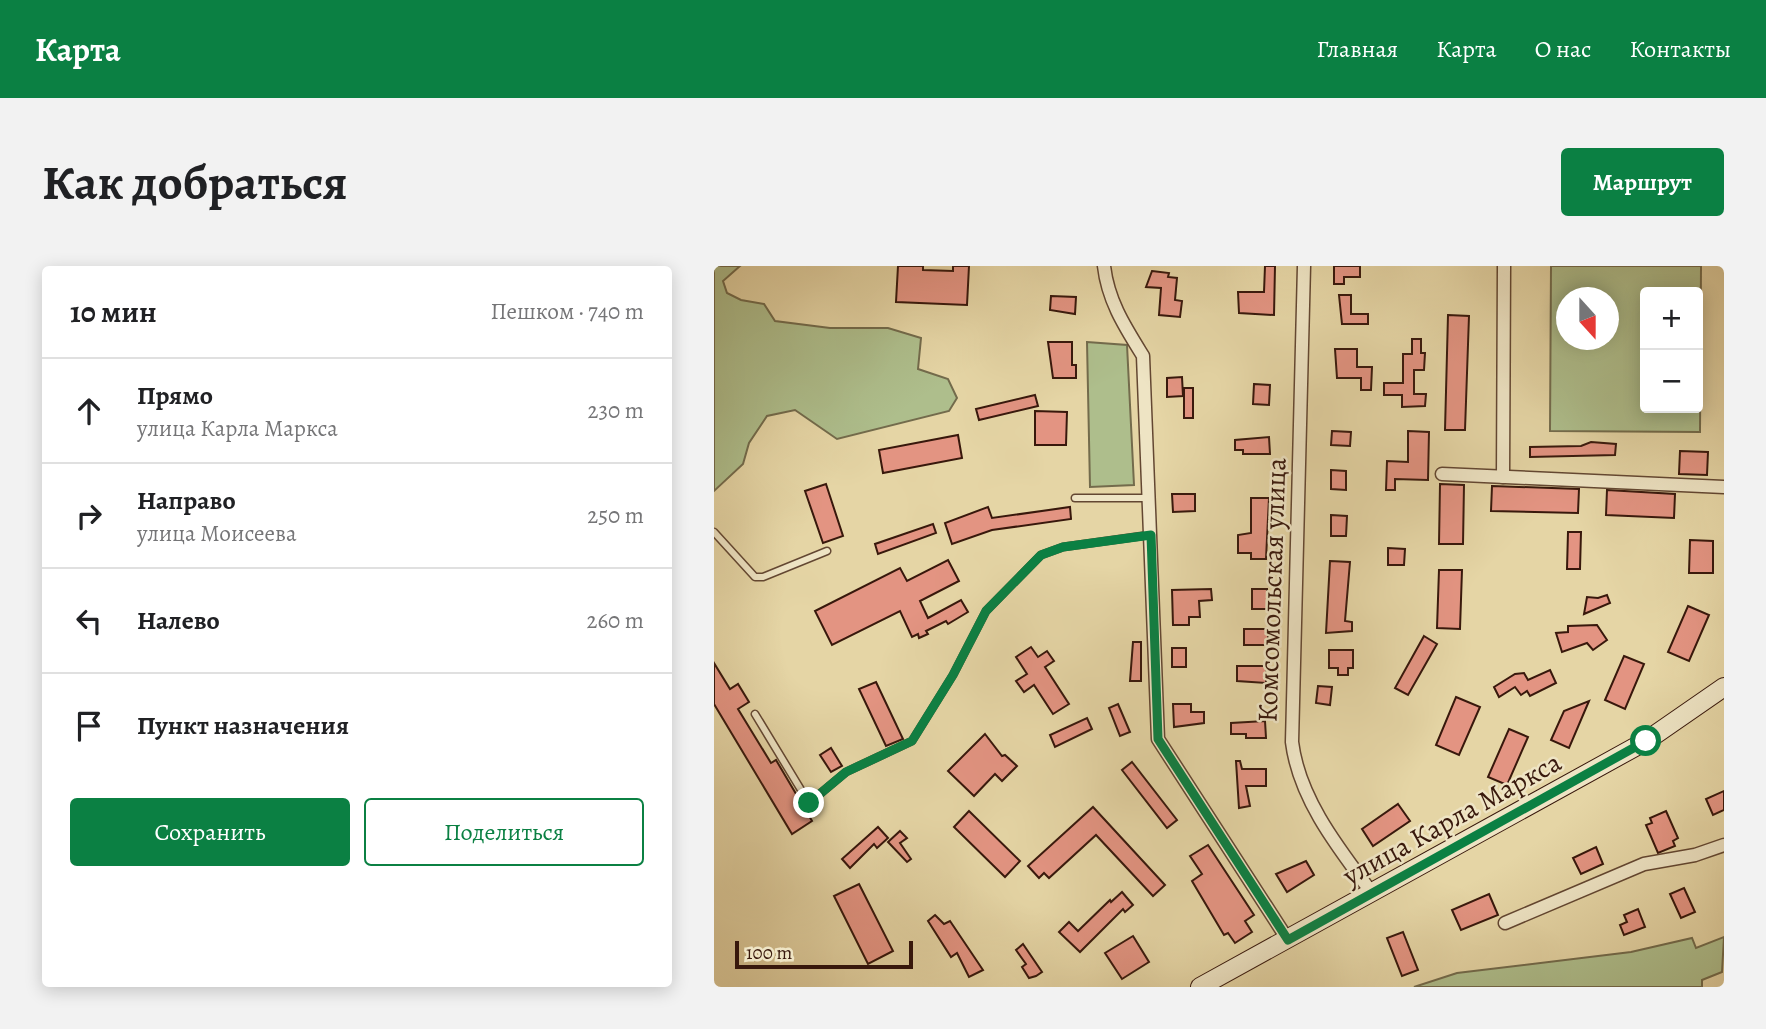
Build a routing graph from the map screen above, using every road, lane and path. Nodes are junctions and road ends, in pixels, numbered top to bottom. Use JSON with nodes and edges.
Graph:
{"nodes":[{"id":1,"x":1104,"y":266,"type":"edge"},
{"id":2,"x":1304,"y":266,"type":"edge"},
{"id":3,"x":1504,"y":266,"type":"edge"},
{"id":4,"x":1442,"y":474,"type":"dead end"},
{"id":5,"x":1503,"y":477,"type":"junction"},
{"id":6,"x":1724,"y":487,"type":"edge"},
{"id":7,"x":1075,"y":498,"type":"dead end"},
{"id":8,"x":1149,"y":498,"type":"junction"},
{"id":9,"x":714,"y":532,"type":"edge"},
{"id":10,"x":1151,"y":535,"type":"junction"},
{"id":11,"x":827,"y":551,"type":"dead end"},
{"id":12,"x":1724,"y":687,"type":"edge"},
{"id":13,"x":755,"y":714,"type":"dead end"},
{"id":14,"x":1724,"y":845,"type":"edge"},
{"id":15,"x":1372,"y":893,"type":"junction"},
{"id":16,"x":1505,"y":923,"type":"dead end"},
{"id":17,"x":1288,"y":940,"type":"junction"},
{"id":18,"x":1200,"y":987,"type":"edge"}],
"edges":[{"from":1,"to":8,"type":"street"},
{"from":2,"to":15,"type":"street","name":"Комсомольская улица"},
{"from":3,"to":5,"type":"street"},
{"from":4,"to":5,"type":"street"},
{"from":5,"to":6,"type":"street"},
{"from":7,"to":8,"type":"lane"},
{"from":8,"to":10,"type":"street"},
{"from":9,"to":11,"type":"lane"},
{"from":10,"to":13,"type":"lane"},
{"from":10,"to":17,"type":"street"},
{"from":12,"to":15,"type":"street","name":"улица Карла Маркса"},
{"from":14,"to":16,"type":"street"},
{"from":15,"to":17,"type":"street","name":"улица Карла Маркса"},
{"from":17,"to":18,"type":"street","name":"улица Карла Маркса"}]}
